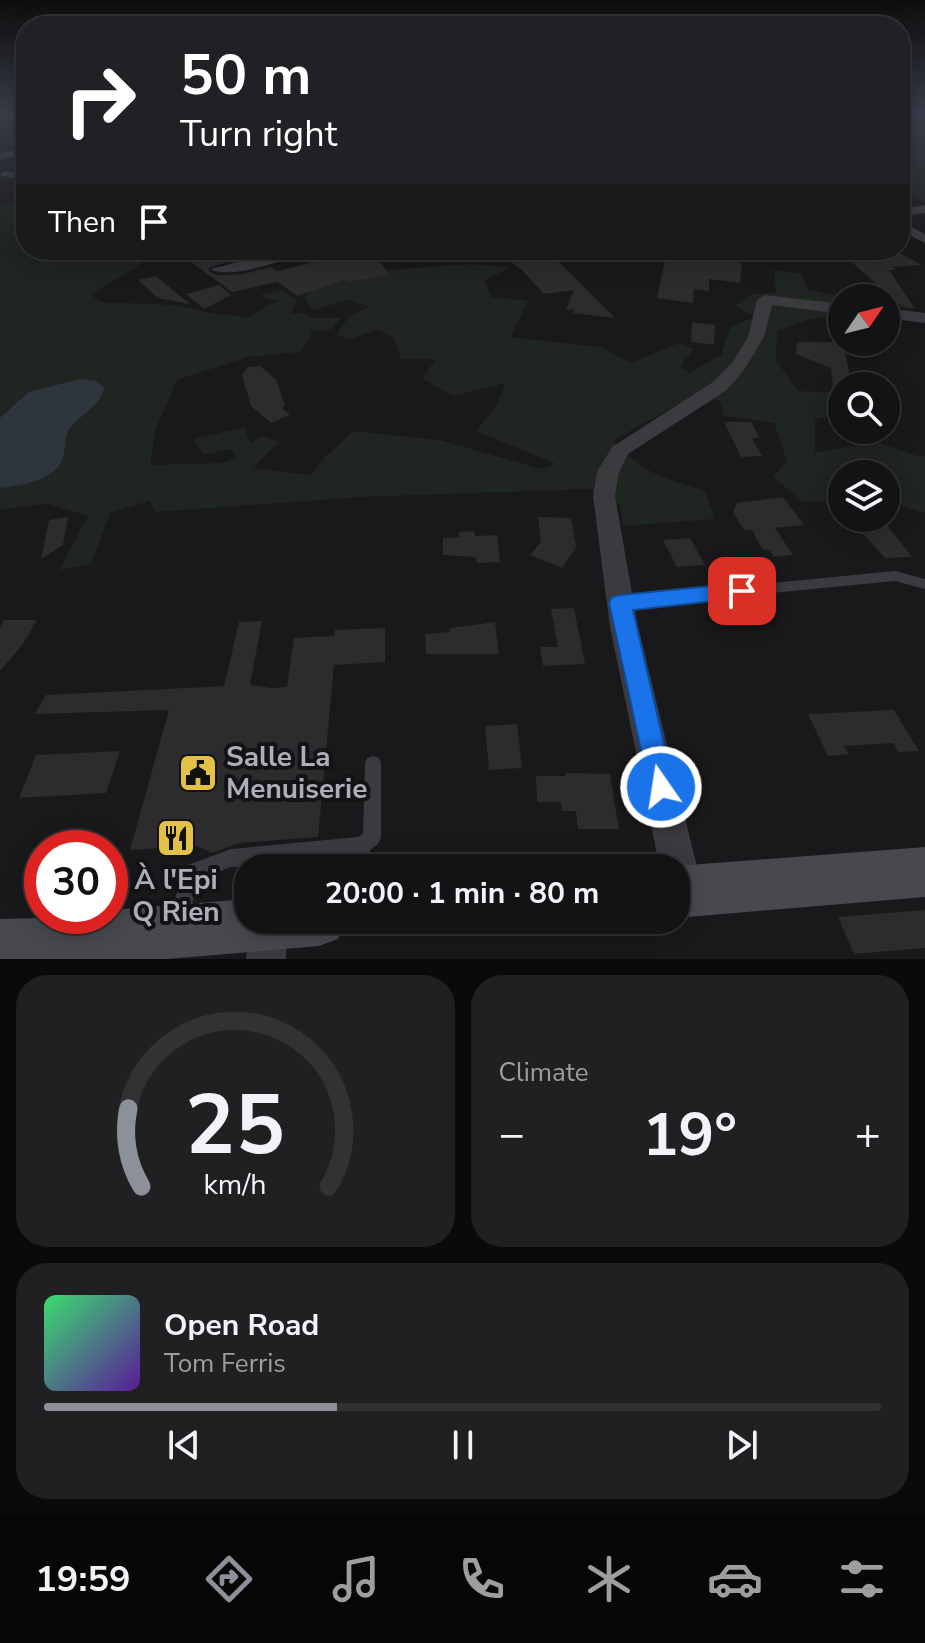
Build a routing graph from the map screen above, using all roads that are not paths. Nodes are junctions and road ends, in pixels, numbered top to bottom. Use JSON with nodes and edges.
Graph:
{"nodes":[{"id":1,"x":6,"y":174,"type":"dead end"},
{"id":2,"x":16,"y":176,"type":"edge"},
{"id":3,"x":264,"y":260,"type":"edge"},
{"id":4,"x":218,"y":269,"type":"dead end"},
{"id":5,"x":828,"y":307,"type":"edge"},
{"id":6,"x":900,"y":315,"type":"edge"},
{"id":7,"x":925,"y":318,"type":"edge"},
{"id":8,"x":925,"y":584,"type":"edge"},
{"id":9,"x":620,"y":603,"type":"junction"},
{"id":10,"x":373,"y":763,"type":"dead end"},
{"id":11,"x":361,"y":846,"type":"junction"},
{"id":12,"x":361,"y":854,"type":"edge"},
{"id":13,"x":672,"y":854,"type":"edge"},
{"id":14,"x":925,"y":872,"type":"edge"},
{"id":15,"x":690,"y":890,"type":"edge"},
{"id":16,"x":285,"y":934,"type":"edge"},
{"id":17,"x":202,"y":935,"type":"junction"},
{"id":18,"x":0,"y":946,"type":"edge"}],
"edges":[{"from":1,"to":2,"type":"street"},
{"from":3,"to":4,"type":"street"},
{"from":5,"to":9,"type":"street"},
{"from":6,"to":7,"type":"street"},
{"from":8,"to":9,"type":"lane"},
{"from":9,"to":13,"type":"street"},
{"from":10,"to":11,"type":"lane"},
{"from":11,"to":12,"type":"lane"},
{"from":11,"to":17,"type":"lane"},
{"from":14,"to":15,"type":"main road"},
{"from":16,"to":17,"type":"main road"},
{"from":17,"to":18,"type":"main road"}]}
